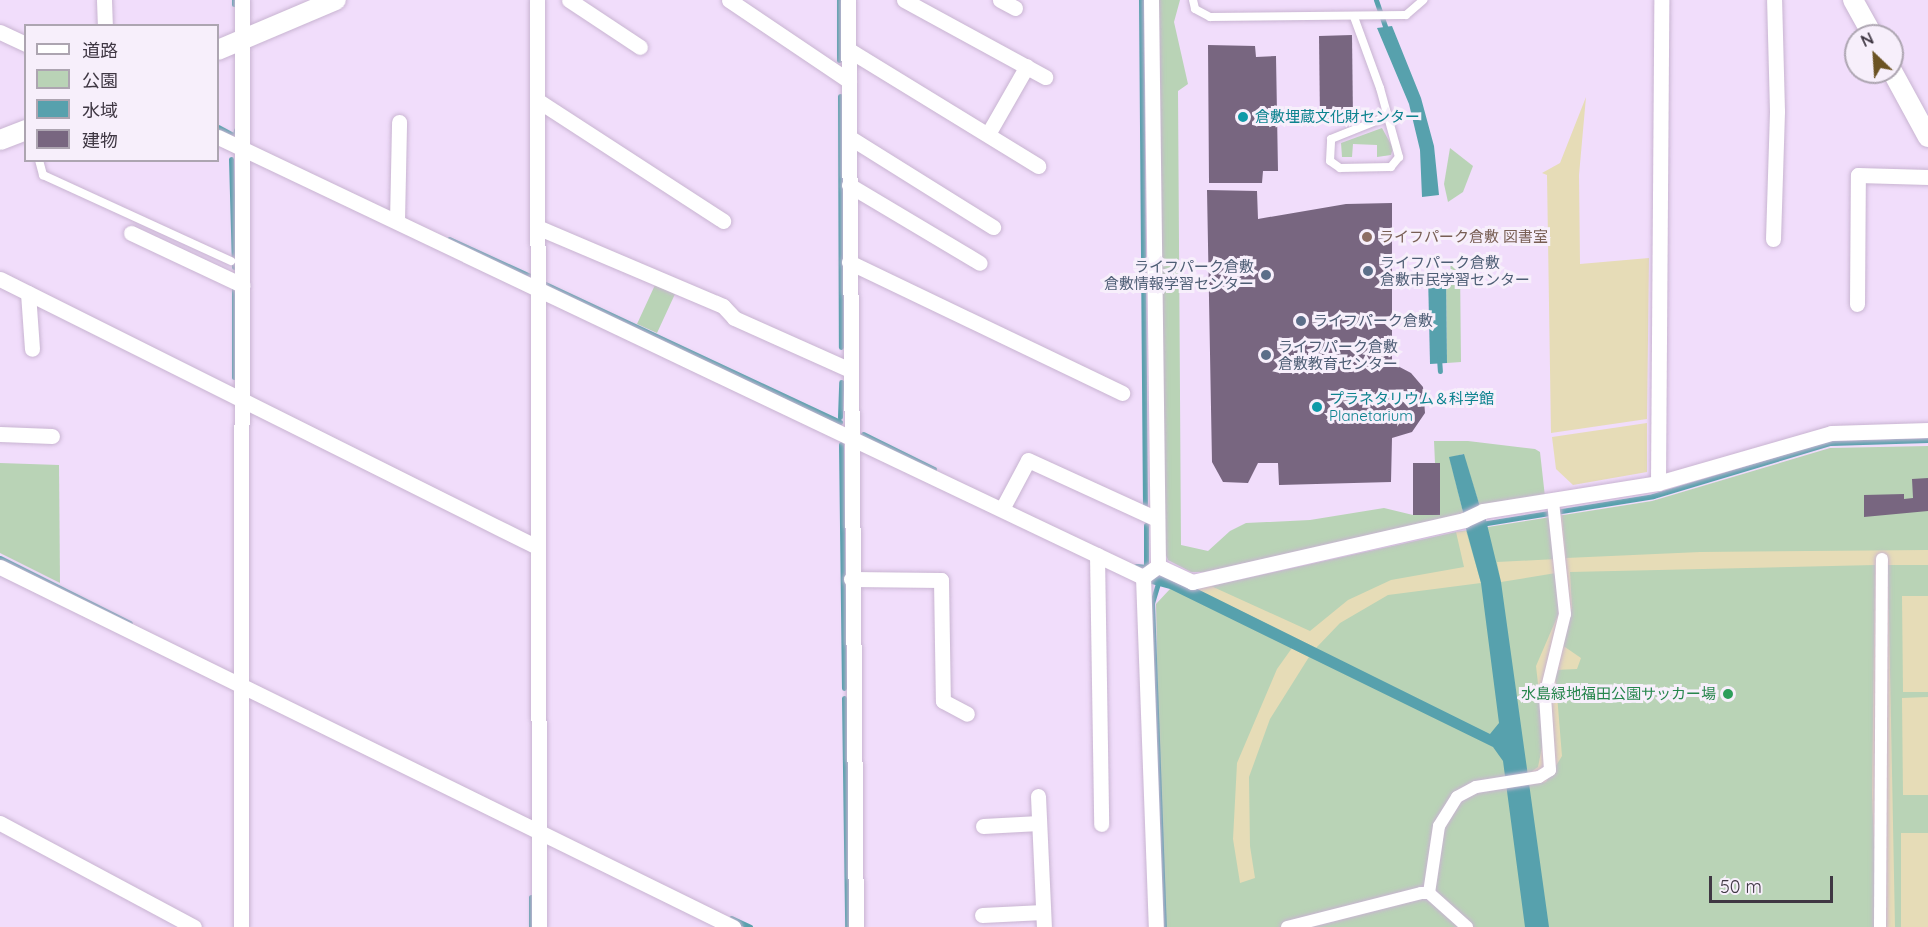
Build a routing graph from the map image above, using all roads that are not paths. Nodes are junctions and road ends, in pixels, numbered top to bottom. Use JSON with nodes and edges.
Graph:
{"nodes":[{"id":1,"x":104,"y":0,"type":"edge"},
{"id":2,"x":242,"y":0,"type":"edge"},
{"id":3,"x":336,"y":0,"type":"edge"},
{"id":4,"x":537,"y":0,"type":"edge"},
{"id":5,"x":569,"y":0,"type":"edge"},
{"id":6,"x":729,"y":0,"type":"edge"},
{"id":7,"x":848,"y":0,"type":"edge"},
{"id":8,"x":904,"y":0,"type":"edge"},
{"id":9,"x":1000,"y":0,"type":"edge"},
{"id":10,"x":1151,"y":0,"type":"edge"},
{"id":11,"x":1192,"y":0,"type":"edge"},
{"id":12,"x":1423,"y":0,"type":"edge"},
{"id":13,"x":1661,"y":0,"type":"edge"},
{"id":14,"x":1774,"y":0,"type":"edge"},
{"id":15,"x":1853,"y":0,"type":"edge"},
{"id":16,"x":1015,"y":8,"type":"dead end"},
{"id":17,"x":1354,"y":17,"type":"junction"},
{"id":18,"x":105,"y":24,"type":"edge"},
{"id":19,"x":1866,"y":24,"type":"edge"},
{"id":20,"x":0,"y":32,"type":"edge"},
{"id":21,"x":242,"y":39,"type":"junction"},
{"id":22,"x":24,"y":43,"type":"edge"},
{"id":23,"x":640,"y":47,"type":"dead end"},
{"id":24,"x":219,"y":50,"type":"edge"},
{"id":25,"x":849,"y":50,"type":"junction"},
{"id":26,"x":1028,"y":66,"type":"junction"},
{"id":27,"x":1045,"y":77,"type":"dead end"},
{"id":28,"x":849,"y":81,"type":"junction"},
{"id":29,"x":1899,"y":84,"type":"edge"},
{"id":30,"x":537,"y":100,"type":"junction"},
{"id":31,"x":1386,"y":117,"type":"junction"},
{"id":32,"x":399,"y":122,"type":"dead end"},
{"id":33,"x":24,"y":131,"type":"edge"},
{"id":34,"x":988,"y":134,"type":"junction"},
{"id":35,"x":849,"y":137,"type":"junction"},
{"id":36,"x":1928,"y":137,"type":"edge"},
{"id":37,"x":219,"y":138,"type":"edge"},
{"id":38,"x":0,"y":140,"type":"edge"},
{"id":39,"x":242,"y":149,"type":"junction"},
{"id":40,"x":40,"y":162,"type":"edge"},
{"id":41,"x":1038,"y":166,"type":"dead end"},
{"id":42,"x":1928,"y":177,"type":"edge"},
{"id":43,"x":849,"y":185,"type":"junction"},
{"id":44,"x":397,"y":221,"type":"junction"},
{"id":45,"x":723,"y":221,"type":"dead end"},
{"id":46,"x":537,"y":227,"type":"junction"},
{"id":47,"x":993,"y":227,"type":"dead end"},
{"id":48,"x":130,"y":233,"type":"dead end"},
{"id":49,"x":1773,"y":239,"type":"dead end"},
{"id":50,"x":231,"y":261,"type":"dead end"},
{"id":51,"x":849,"y":262,"type":"junction"},
{"id":52,"x":980,"y":263,"type":"dead end"},
{"id":53,"x":0,"y":279,"type":"edge"},
{"id":54,"x":242,"y":285,"type":"junction"},
{"id":55,"x":537,"y":288,"type":"junction"},
{"id":56,"x":28,"y":293,"type":"junction"},
{"id":57,"x":1857,"y":304,"type":"dead end"},
{"id":58,"x":32,"y":349,"type":"dead end"},
{"id":59,"x":850,"y":370,"type":"junction"},
{"id":60,"x":1122,"y":393,"type":"dead end"},
{"id":61,"x":242,"y":399,"type":"junction"},
{"id":62,"x":1928,"y":430,"type":"edge"},
{"id":63,"x":0,"y":434,"type":"edge"},
{"id":64,"x":52,"y":436,"type":"dead end"},
{"id":65,"x":850,"y":436,"type":"junction"},
{"id":66,"x":1658,"y":483,"type":"junction"},
{"id":67,"x":1552,"y":501,"type":"junction"},
{"id":68,"x":1002,"y":509,"type":"junction"},
{"id":69,"x":1157,"y":519,"type":"junction"},
{"id":70,"x":537,"y":547,"type":"junction"},
{"id":71,"x":1097,"y":555,"type":"junction"},
{"id":72,"x":1882,"y":559,"type":"dead end"},
{"id":73,"x":1158,"y":566,"type":"junction"},
{"id":74,"x":0,"y":567,"type":"edge"},
{"id":75,"x":1143,"y":577,"type":"junction"},
{"id":76,"x":851,"y":579,"type":"junction"},
{"id":77,"x":241,"y":686,"type":"junction"},
{"id":78,"x":967,"y":714,"type":"dead end"},
{"id":79,"x":1038,"y":796,"type":"dead end"},
{"id":80,"x":0,"y":823,"type":"edge"},
{"id":81,"x":1039,"y":823,"type":"junction"},
{"id":82,"x":1101,"y":824,"type":"dead end"},
{"id":83,"x":983,"y":826,"type":"dead end"},
{"id":84,"x":538,"y":831,"type":"junction"},
{"id":85,"x":1429,"y":893,"type":"junction"},
{"id":86,"x":982,"y":915,"type":"dead end"},
{"id":87,"x":1043,"y":919,"type":"edge"},
{"id":88,"x":194,"y":927,"type":"edge"},
{"id":89,"x":241,"y":927,"type":"edge"},
{"id":90,"x":539,"y":927,"type":"edge"},
{"id":91,"x":733,"y":927,"type":"edge"},
{"id":92,"x":856,"y":927,"type":"edge"},
{"id":93,"x":1156,"y":927,"type":"edge"},
{"id":94,"x":1287,"y":927,"type":"edge"},
{"id":95,"x":1467,"y":927,"type":"edge"},
{"id":96,"x":1880,"y":927,"type":"edge"}],
"edges":[{"from":1,"to":18,"type":"street"},
{"from":2,"to":21,"type":"street"},
{"from":3,"to":21,"type":"street"},
{"from":4,"to":30,"type":"street"},
{"from":5,"to":23,"type":"street"},
{"from":6,"to":28,"type":"street"},
{"from":7,"to":25,"type":"street"},
{"from":8,"to":26,"type":"street"},
{"from":9,"to":16,"type":"street"},
{"from":10,"to":69,"type":"street"},
{"from":11,"to":17,"type":"lane"},
{"from":12,"to":17,"type":"lane"},
{"from":13,"to":66,"type":"street"},
{"from":14,"to":49,"type":"street"},
{"from":15,"to":19,"type":"street"},
{"from":17,"to":31,"type":"lane"},
{"from":20,"to":22,"type":"street"},
{"from":21,"to":24,"type":"street"},
{"from":21,"to":39,"type":"street"},
{"from":25,"to":28,"type":"street"},
{"from":25,"to":34,"type":"street"},
{"from":26,"to":27,"type":"street"},
{"from":26,"to":34,"type":"street"},
{"from":28,"to":35,"type":"street"},
{"from":29,"to":36,"type":"street"},
{"from":30,"to":45,"type":"street"},
{"from":30,"to":46,"type":"street"},
{"from":31,"to":31,"type":"lane"},
{"from":32,"to":44,"type":"street"},
{"from":33,"to":38,"type":"street"},
{"from":34,"to":41,"type":"street"},
{"from":35,"to":43,"type":"street"},
{"from":35,"to":47,"type":"street"},
{"from":37,"to":39,"type":"street"},
{"from":39,"to":44,"type":"street"},
{"from":39,"to":54,"type":"street"},
{"from":40,"to":50,"type":"lane"},
{"from":42,"to":57,"type":"street"},
{"from":43,"to":51,"type":"street"},
{"from":43,"to":52,"type":"street"},
{"from":44,"to":55,"type":"street"},
{"from":46,"to":55,"type":"street"},
{"from":46,"to":59,"type":"street"},
{"from":48,"to":54,"type":"street"},
{"from":51,"to":59,"type":"street"},
{"from":51,"to":60,"type":"street"},
{"from":53,"to":56,"type":"street"},
{"from":54,"to":61,"type":"street"},
{"from":55,"to":65,"type":"street"},
{"from":55,"to":70,"type":"street"},
{"from":56,"to":58,"type":"street"},
{"from":56,"to":61,"type":"street"},
{"from":59,"to":65,"type":"street"},
{"from":61,"to":70,"type":"street"},
{"from":61,"to":77,"type":"street"},
{"from":62,"to":66,"type":"street"},
{"from":63,"to":64,"type":"street"},
{"from":65,"to":68,"type":"street"},
{"from":65,"to":76,"type":"street"},
{"from":66,"to":67,"type":"street"},
{"from":67,"to":73,"type":"street"},
{"from":67,"to":85,"type":"street"},
{"from":68,"to":69,"type":"street"},
{"from":68,"to":71,"type":"street"},
{"from":69,"to":73,"type":"street"},
{"from":70,"to":84,"type":"street"},
{"from":71,"to":75,"type":"street"},
{"from":71,"to":82,"type":"street"},
{"from":72,"to":96,"type":"street"},
{"from":73,"to":75,"type":"street"},
{"from":74,"to":77,"type":"street"},
{"from":75,"to":93,"type":"street"},
{"from":76,"to":78,"type":"street"},
{"from":76,"to":92,"type":"street"},
{"from":77,"to":84,"type":"street"},
{"from":77,"to":89,"type":"street"},
{"from":79,"to":81,"type":"street"},
{"from":80,"to":88,"type":"street"},
{"from":81,"to":83,"type":"street"},
{"from":81,"to":87,"type":"street"},
{"from":84,"to":90,"type":"street"},
{"from":84,"to":91,"type":"street"},
{"from":85,"to":94,"type":"street"},
{"from":85,"to":95,"type":"street"},
{"from":86,"to":87,"type":"street"}]}
